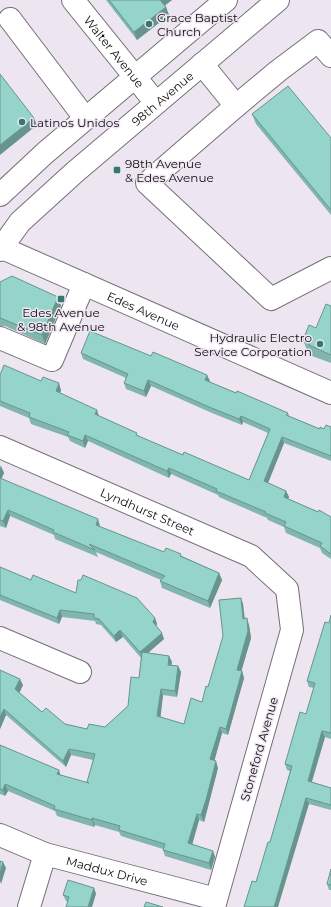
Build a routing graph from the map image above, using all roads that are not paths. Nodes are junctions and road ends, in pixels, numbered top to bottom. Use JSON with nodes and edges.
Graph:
{"nodes":[{"id":1,"x":73,"y":0,"type":"edge"},
{"id":2,"x":226,"y":0,"type":"edge"},
{"id":3,"x":278,"y":0,"type":"edge"},
{"id":4,"x":10,"y":19,"type":"dead end"},
{"id":5,"x":331,"y":56,"type":"edge"},
{"id":6,"x":202,"y":64,"type":"junction"},
{"id":7,"x":134,"y":77,"type":"junction"},
{"id":8,"x":156,"y":103,"type":"junction"},
{"id":9,"x":236,"y":106,"type":"junction"},
{"id":10,"x":85,"y":118,"type":"junction"},
{"id":11,"x":0,"y":195,"type":"edge"},
{"id":12,"x":1,"y":249,"type":"edge"},
{"id":13,"x":331,"y":268,"type":"edge"},
{"id":14,"x":84,"y":284,"type":"junction"},
{"id":15,"x":0,"y":338,"type":"edge"},
{"id":16,"x":331,"y":393,"type":"edge"},
{"id":17,"x":0,"y":447,"type":"edge"},
{"id":18,"x":287,"y":589,"type":"joint"},
{"id":19,"x":0,"y":638,"type":"edge"},
{"id":20,"x":80,"y":672,"type":"dead end"},
{"id":21,"x":0,"y":835,"type":"edge"},
{"id":22,"x":46,"y":854,"type":"junction"},
{"id":23,"x":215,"y":903,"type":"edge"},
{"id":24,"x":29,"y":907,"type":"edge"}],
"edges":[{"from":1,"to":7,"type":"street","name":"Walter Avenue"},
{"from":2,"to":7,"type":"street"},
{"from":3,"to":6,"type":"street","name":"98th Avenue"},
{"from":4,"to":10,"type":"street"},
{"from":5,"to":9,"type":"street"},
{"from":6,"to":8,"type":"street","name":"98th Avenue"},
{"from":6,"to":9,"type":"street"},
{"from":7,"to":8,"type":"street","name":"Walter Avenue"},
{"from":7,"to":10,"type":"street"},
{"from":8,"to":12,"type":"street","name":"98th Avenue"},
{"from":9,"to":13,"type":"street"},
{"from":10,"to":11,"type":"street"},
{"from":12,"to":14,"type":"street","name":"Edes Avenue"},
{"from":14,"to":15,"type":"street"},
{"from":14,"to":16,"type":"street","name":"Edes Avenue"},
{"from":17,"to":18,"type":"street","name":"Lyndhurst Street"},
{"from":18,"to":23,"type":"street","name":"Stoneford Avenue"},
{"from":19,"to":20,"type":"street"},
{"from":21,"to":22,"type":"street","name":"Maddux Drive"},
{"from":22,"to":23,"type":"street","name":"Maddux Drive"},
{"from":22,"to":24,"type":"street"}]}
